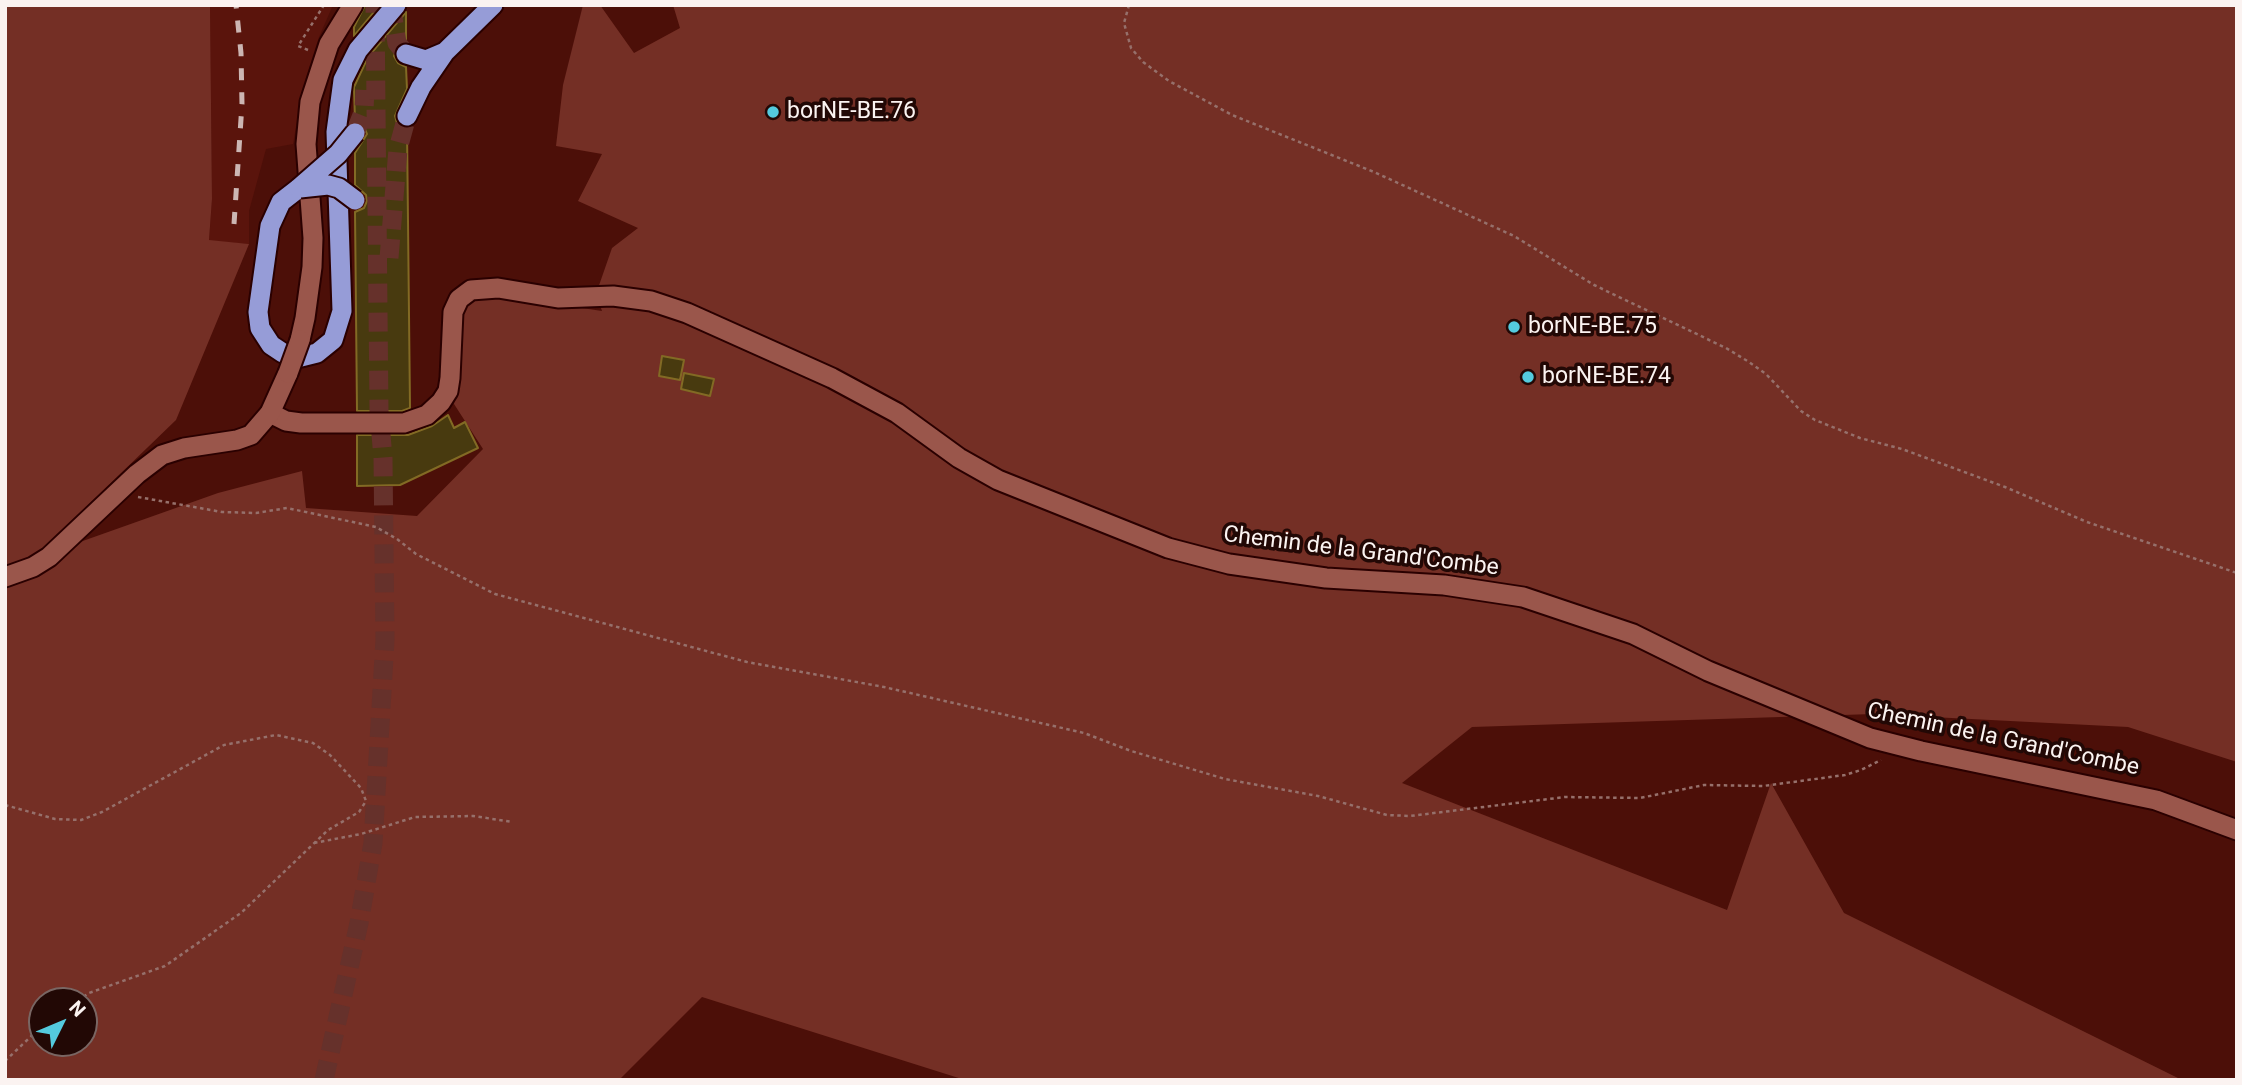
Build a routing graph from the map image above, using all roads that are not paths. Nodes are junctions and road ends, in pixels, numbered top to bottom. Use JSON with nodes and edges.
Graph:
{"nodes":[{"id":1,"x":352,"y":5,"type":"edge"},
{"id":2,"x":396,"y":5,"type":"edge"},
{"id":3,"x":493,"y":5,"type":"edge"},
{"id":4,"x":446,"y":52,"type":"junction"},
{"id":5,"x":406,"y":54,"type":"dead end"},
{"id":6,"x":407,"y":116,"type":"tunnel mouth"},
{"id":7,"x":355,"y":132,"type":"tunnel mouth"},
{"id":8,"x":299,"y":188,"type":"junction"},
{"id":9,"x":355,"y":200,"type":"dead end"},
{"id":10,"x":270,"y":413,"type":"junction"},
{"id":11,"x":5,"y":577,"type":"edge"},
{"id":12,"x":2237,"y":830,"type":"edge"}],
"edges":[{"from":1,"to":10,"type":"street","bridge":true},
{"from":2,"to":8,"type":"highway"},
{"from":3,"to":4,"type":"highway"},
{"from":4,"to":5,"type":"highway"},
{"from":4,"to":6,"type":"highway"},
{"from":7,"to":8,"type":"highway","bridge":true},
{"from":8,"to":9,"type":"highway","bridge":true},
{"from":10,"to":11,"type":"street"},
{"from":10,"to":12,"type":"street","name":"Chemin de la Grand'Combe"}]}
